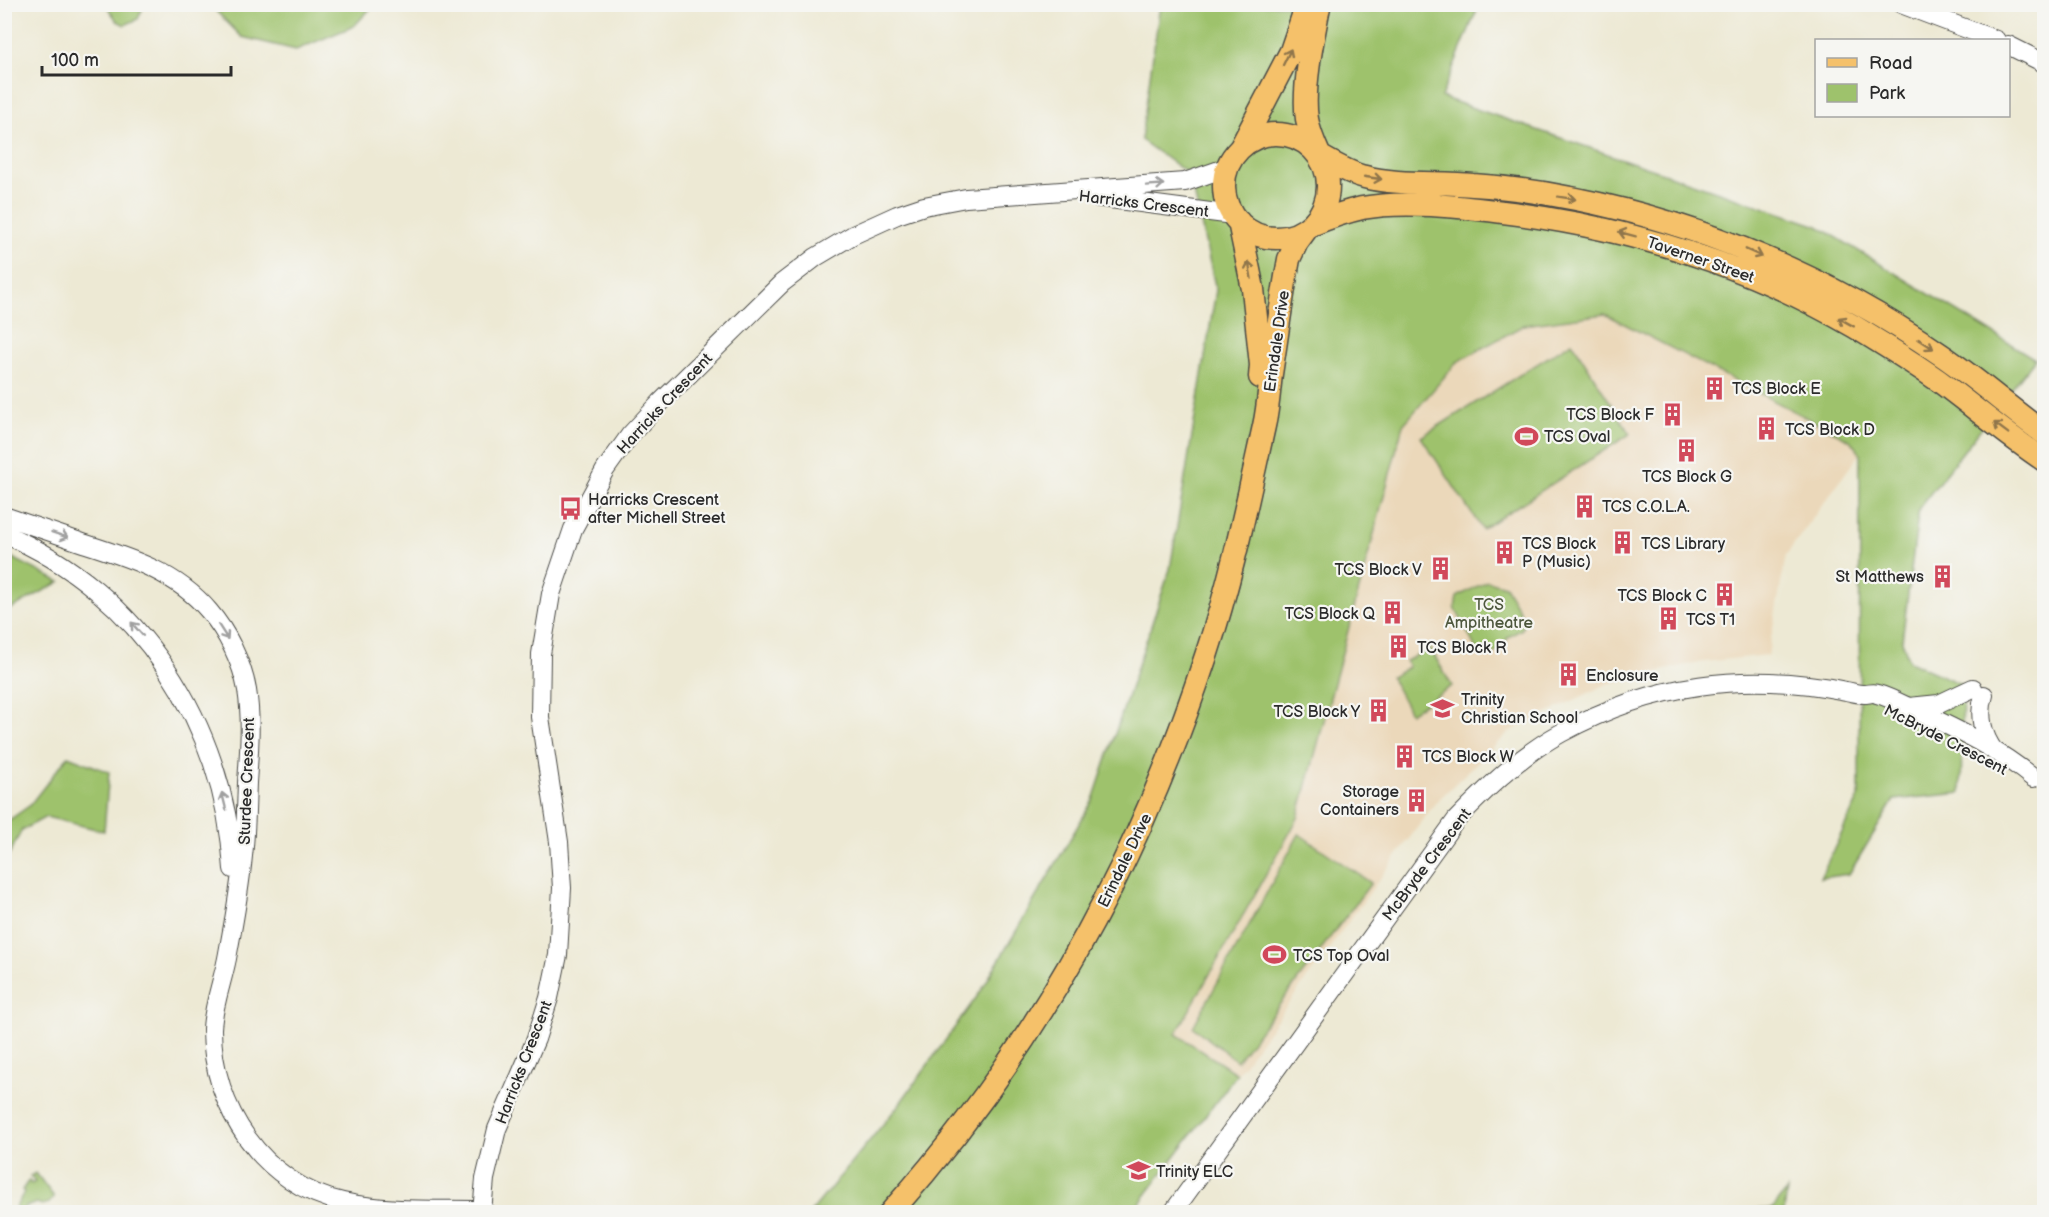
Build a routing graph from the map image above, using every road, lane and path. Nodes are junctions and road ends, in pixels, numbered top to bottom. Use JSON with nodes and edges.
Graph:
{"nodes":[{"id":1,"x":1307,"y":4,"type":"edge"},
{"id":2,"x":1319,"y":4,"type":"edge"},
{"id":3,"x":1901,"y":4,"type":"edge"},
{"id":4,"x":1993,"y":39,"type":"edge"},
{"id":5,"x":2010,"y":46,"type":"edge"},
{"id":6,"x":2044,"y":63,"type":"edge"},
{"id":7,"x":1241,"y":147,"type":"junction"},
{"id":8,"x":1319,"y":156,"type":"junction"},
{"id":9,"x":1228,"y":167,"type":"junction"},
{"id":10,"x":1055,"y":192,"type":"junction"},
{"id":11,"x":1236,"y":219,"type":"junction"},
{"id":12,"x":1309,"y":226,"type":"junction"},
{"id":13,"x":2040,"y":448,"type":"edge"},
{"id":14,"x":1255,"y":459,"type":"junction"},
{"id":15,"x":2044,"y":470,"type":"edge"},
{"id":16,"x":4,"y":516,"type":"edge"},
{"id":17,"x":4,"y":534,"type":"edge"},
{"id":18,"x":92,"y":546,"type":"junction"},
{"id":19,"x":80,"y":576,"type":"junction"},
{"id":20,"x":1872,"y":697,"type":"junction"},
{"id":21,"x":1907,"y":707,"type":"junction"},
{"id":22,"x":1995,"y":752,"type":"junction"},
{"id":23,"x":2038,"y":781,"type":"edge"},
{"id":24,"x":237,"y":901,"type":"junction"},
{"id":25,"x":482,"y":1211,"type":"edge"},
{"id":26,"x":891,"y":1212,"type":"edge"},
{"id":27,"x":1173,"y":1212,"type":"edge"}],
"edges":[{"from":7,"to":1,"type":"main road","one_way":true},
{"from":2,"to":8,"type":"main road"},
{"from":3,"to":4,"type":"street"},
{"from":5,"to":6,"type":"street"},
{"from":7,"to":8,"type":"main road"},
{"from":7,"to":9,"type":"main road"},
{"from":8,"to":12,"type":"main road"},
{"from":8,"to":13,"type":"main road","name":"Taverner Street","one_way":true},
{"from":10,"to":9,"type":"street","name":"Harricks Crescent","one_way":true},
{"from":9,"to":11,"type":"main road"},
{"from":10,"to":11,"type":"street","name":"Harricks Crescent"},
{"from":10,"to":25,"type":"street","name":"Harricks Crescent"},
{"from":11,"to":12,"type":"main road"},
{"from":14,"to":11,"type":"main road","name":"Erindale Drive","one_way":true},
{"from":13,"to":12,"type":"main road","name":"Taverner Street","one_way":true},
{"from":12,"to":14,"type":"main road","name":"Erindale Drive"},
{"from":13,"to":15,"type":"main road"},
{"from":14,"to":26,"type":"main road","name":"Erindale Drive"},
{"from":16,"to":18,"type":"street","name":"Sturdee Crescent","one_way":true},
{"from":17,"to":19,"type":"street","name":"Sturdee Crescent"},
{"from":18,"to":19,"type":"street"},
{"from":18,"to":24,"type":"street","name":"Sturdee Crescent","one_way":true},
{"from":24,"to":19,"type":"street","name":"Sturdee Crescent","one_way":true},
{"from":20,"to":21,"type":"street","name":"McBryde Crescent"},
{"from":20,"to":23,"type":"street","name":"McBryde Crescent"},
{"from":20,"to":27,"type":"street","name":"McBryde Crescent"},
{"from":21,"to":22,"type":"street","name":"McBryde Crescent"},
{"from":21,"to":22,"type":"street"},
{"from":22,"to":23,"type":"street","name":"McBryde Crescent"},
{"from":24,"to":25,"type":"street","name":"Sturdee Crescent"}]}
